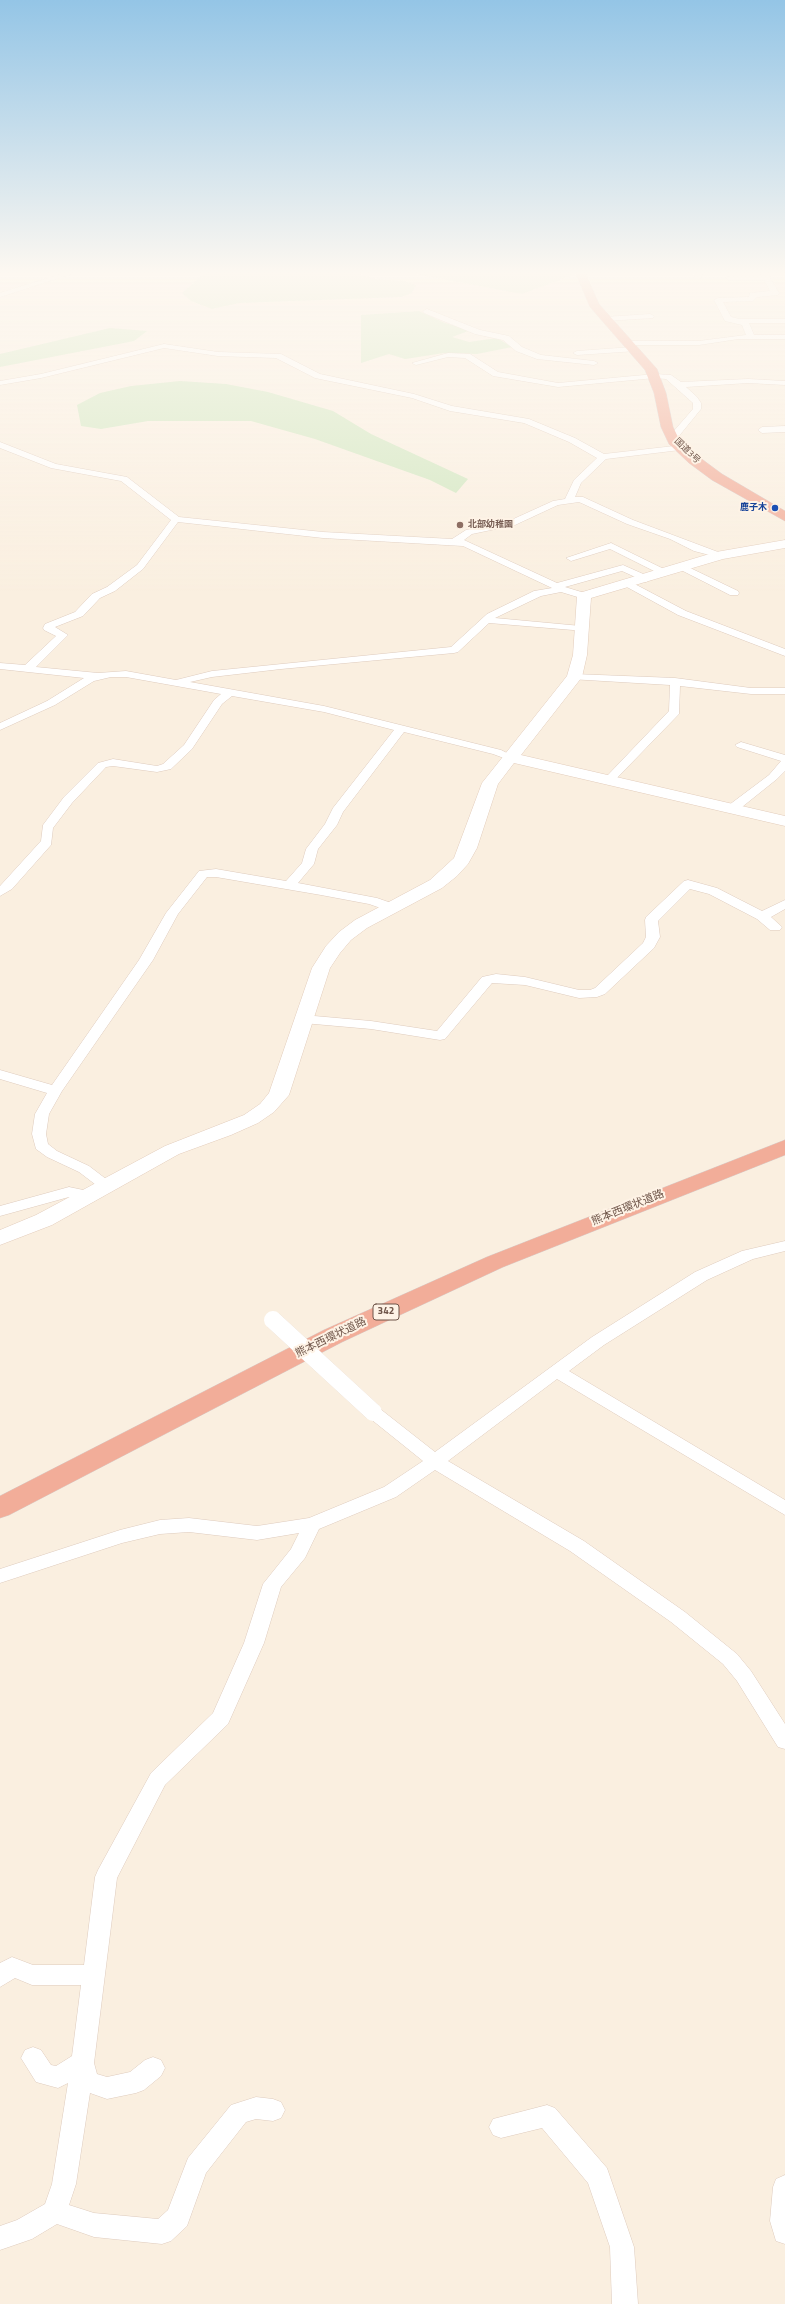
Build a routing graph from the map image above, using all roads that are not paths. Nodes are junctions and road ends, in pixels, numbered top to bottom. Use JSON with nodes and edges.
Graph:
{"nodes":[{"id":1,"x":23,"y":380,"type":"edge"},
{"id":2,"x":333,"y":380,"type":"edge"},
{"id":3,"x":527,"y":380,"type":"edge"},
{"id":4,"x":568,"y":380,"type":"edge"},
{"id":5,"x":622,"y":380,"type":"edge"},
{"id":6,"x":656,"y":380,"type":"edge"},
{"id":7,"x":671,"y":380,"type":"edge"},
{"id":8,"x":589,"y":383,"type":"junction"},
{"id":9,"x":785,"y":383,"type":"edge"},
{"id":10,"x":0,"y":384,"type":"edge"},
{"id":11,"x":679,"y":385,"type":"junction"},
{"id":12,"x":785,"y":429,"type":"edge"},
{"id":13,"x":762,"y":430,"type":"dead end"},
{"id":14,"x":671,"y":434,"type":"junction"},
{"id":15,"x":0,"y":446,"type":"edge"},
{"id":16,"x":680,"y":447,"type":"junction"},
{"id":17,"x":603,"y":457,"type":"junction"},
{"id":18,"x":569,"y":500,"type":"junction"},
{"id":19,"x":785,"y":517,"type":"edge"},
{"id":20,"x":176,"y":519,"type":"junction"},
{"id":21,"x":456,"y":541,"type":"junction"},
{"id":22,"x":785,"y":544,"type":"edge"},
{"id":23,"x":721,"y":555,"type":"junction"},
{"id":24,"x":571,"y":558,"type":"dead end"},
{"id":25,"x":682,"y":567,"type":"junction"},
{"id":26,"x":665,"y":573,"type":"junction"},
{"id":27,"x":646,"y":579,"type":"junction"},
{"id":28,"x":629,"y":584,"type":"junction"},
{"id":29,"x":559,"y":588,"type":"junction"},
{"id":30,"x":734,"y":593,"type":"dead end"},
{"id":31,"x":584,"y":596,"type":"junction"},
{"id":32,"x":486,"y":620,"type":"junction"},
{"id":33,"x":581,"y":629,"type":"junction"},
{"id":34,"x":785,"y":653,"type":"edge"},
{"id":35,"x":0,"y":666,"type":"edge"},
{"id":36,"x":27,"y":669,"type":"junction"},
{"id":37,"x":98,"y":676,"type":"junction"},
{"id":38,"x":574,"y":677,"type":"junction"},
{"id":39,"x":675,"y":682,"type":"junction"},
{"id":40,"x":169,"y":683,"type":"junction"},
{"id":41,"x":785,"y":691,"type":"edge"},
{"id":42,"x":230,"y":692,"type":"junction"},
{"id":43,"x":0,"y":727,"type":"edge"},
{"id":44,"x":401,"y":729,"type":"junction"},
{"id":45,"x":741,"y":745,"type":"dead end"},
{"id":46,"x":509,"y":757,"type":"junction"},
{"id":47,"x":785,"y":759,"type":"edge"},
{"id":48,"x":785,"y":764,"type":"edge"},
{"id":49,"x":610,"y":779,"type":"junction"},
{"id":50,"x":733,"y":808,"type":"junction"},
{"id":51,"x":785,"y":820,"type":"edge"},
{"id":52,"x":290,"y":885,"type":"junction"},
{"id":53,"x":0,"y":892,"type":"edge"},
{"id":54,"x":785,"y":904,"type":"edge"},
{"id":55,"x":392,"y":908,"type":"junction"},
{"id":56,"x":762,"y":916,"type":"junction"},
{"id":57,"x":775,"y":927,"type":"dead end"},
{"id":58,"x":303,"y":1019,"type":"junction"},
{"id":59,"x":0,"y":1074,"type":"edge"},
{"id":60,"x":55,"y":1091,"type":"junction"},
{"id":61,"x":785,"y":1147,"type":"edge"},
{"id":62,"x":105,"y":1185,"type":"junction"},
{"id":63,"x":88,"y":1195,"type":"junction"},
{"id":64,"x":0,"y":1211,"type":"edge"},
{"id":65,"x":0,"y":1238,"type":"edge"},
{"id":66,"x":785,"y":1246,"type":"edge"},
{"id":67,"x":273,"y":1320,"type":"dead end"},
{"id":68,"x":556,"y":1371,"type":"junction"},
{"id":69,"x":435,"y":1461,"type":"junction"},
{"id":70,"x":0,"y":1508,"type":"edge"},
{"id":71,"x":785,"y":1508,"type":"edge"},
{"id":72,"x":312,"y":1524,"type":"junction"},
{"id":73,"x":0,"y":1576,"type":"edge"},
{"id":74,"x":785,"y":1742,"type":"edge"},
{"id":75,"x":93,"y":1976,"type":"junction"},
{"id":76,"x":0,"y":1977,"type":"edge"},
{"id":77,"x":33,"y":2058,"type":"dead end"},
{"id":78,"x":82,"y":2062,"type":"junction"},
{"id":79,"x":153,"y":2068,"type":"dead end"},
{"id":80,"x":273,"y":2110,"type":"dead end"},
{"id":81,"x":501,"y":2127,"type":"dead end"},
{"id":82,"x":785,"y":2187,"type":"edge"},
{"id":83,"x":55,"y":2212,"type":"junction"},
{"id":84,"x":785,"y":2232,"type":"edge"},
{"id":85,"x":0,"y":2238,"type":"edge"},
{"id":86,"x":625,"y":2304,"type":"edge"}],
"edges":[{"from":1,"to":10,"type":"street"},
{"from":2,"to":17,"type":"street"},
{"from":3,"to":8,"type":"street"},
{"from":4,"to":8,"type":"street"},
{"from":5,"to":8,"type":"street"},
{"from":6,"to":14,"type":"highway","name":"国道3号"},
{"from":7,"to":11,"type":"street"},
{"from":9,"to":11,"type":"street"},
{"from":11,"to":14,"type":"street"},
{"from":12,"to":13,"type":"street"},
{"from":14,"to":16,"type":"highway","name":"国道3号"},
{"from":15,"to":20,"type":"street"},
{"from":16,"to":17,"type":"street"},
{"from":16,"to":19,"type":"highway","name":"国道3号"},
{"from":17,"to":18,"type":"street"},
{"from":18,"to":21,"type":"street"},
{"from":18,"to":23,"type":"street"},
{"from":20,"to":21,"type":"street"},
{"from":20,"to":36,"type":"street"},
{"from":21,"to":29,"type":"street"},
{"from":22,"to":23,"type":"street"},
{"from":23,"to":25,"type":"street"},
{"from":24,"to":26,"type":"street"},
{"from":25,"to":26,"type":"street"},
{"from":25,"to":30,"type":"street"},
{"from":26,"to":27,"type":"street"},
{"from":27,"to":28,"type":"street"},
{"from":27,"to":29,"type":"street"},
{"from":28,"to":31,"type":"street"},
{"from":28,"to":34,"type":"street"},
{"from":29,"to":31,"type":"street"},
{"from":29,"to":32,"type":"street"},
{"from":31,"to":33,"type":"street"},
{"from":32,"to":33,"type":"street"},
{"from":32,"to":40,"type":"street"},
{"from":33,"to":38,"type":"street"},
{"from":35,"to":36,"type":"street"},
{"from":36,"to":37,"type":"street"},
{"from":37,"to":40,"type":"street"},
{"from":37,"to":43,"type":"street"},
{"from":38,"to":39,"type":"street"},
{"from":38,"to":46,"type":"street"},
{"from":39,"to":41,"type":"street"},
{"from":39,"to":49,"type":"street"},
{"from":40,"to":42,"type":"street"},
{"from":42,"to":44,"type":"street"},
{"from":42,"to":53,"type":"street"},
{"from":44,"to":46,"type":"street"},
{"from":44,"to":52,"type":"street"},
{"from":45,"to":47,"type":"street"},
{"from":46,"to":49,"type":"street"},
{"from":46,"to":55,"type":"street"},
{"from":48,"to":50,"type":"street"},
{"from":49,"to":50,"type":"street"},
{"from":50,"to":51,"type":"street"},
{"from":52,"to":55,"type":"street"},
{"from":52,"to":60,"type":"street"},
{"from":54,"to":56,"type":"street"},
{"from":55,"to":58,"type":"street"},
{"from":56,"to":57,"type":"street"},
{"from":56,"to":58,"type":"street"},
{"from":58,"to":62,"type":"street"},
{"from":59,"to":60,"type":"street"},
{"from":60,"to":62,"type":"street"},
{"from":61,"to":70,"type":"highway","name":"熊本西環状道路","number":"342"},
{"from":62,"to":63,"type":"street"},
{"from":63,"to":64,"type":"street"},
{"from":63,"to":65,"type":"street"},
{"from":66,"to":68,"type":"street"},
{"from":67,"to":69,"type":"street","bridge":true},
{"from":68,"to":69,"type":"street"},
{"from":68,"to":71,"type":"street"},
{"from":69,"to":72,"type":"street"},
{"from":69,"to":74,"type":"street"},
{"from":72,"to":73,"type":"street"},
{"from":72,"to":75,"type":"street"},
{"from":75,"to":76,"type":"street"},
{"from":75,"to":78,"type":"street"},
{"from":77,"to":78,"type":"street"},
{"from":78,"to":79,"type":"street"},
{"from":78,"to":83,"type":"street"},
{"from":80,"to":83,"type":"street"},
{"from":81,"to":86,"type":"street"},
{"from":82,"to":84,"type":"street"},
{"from":83,"to":85,"type":"street"}]}
